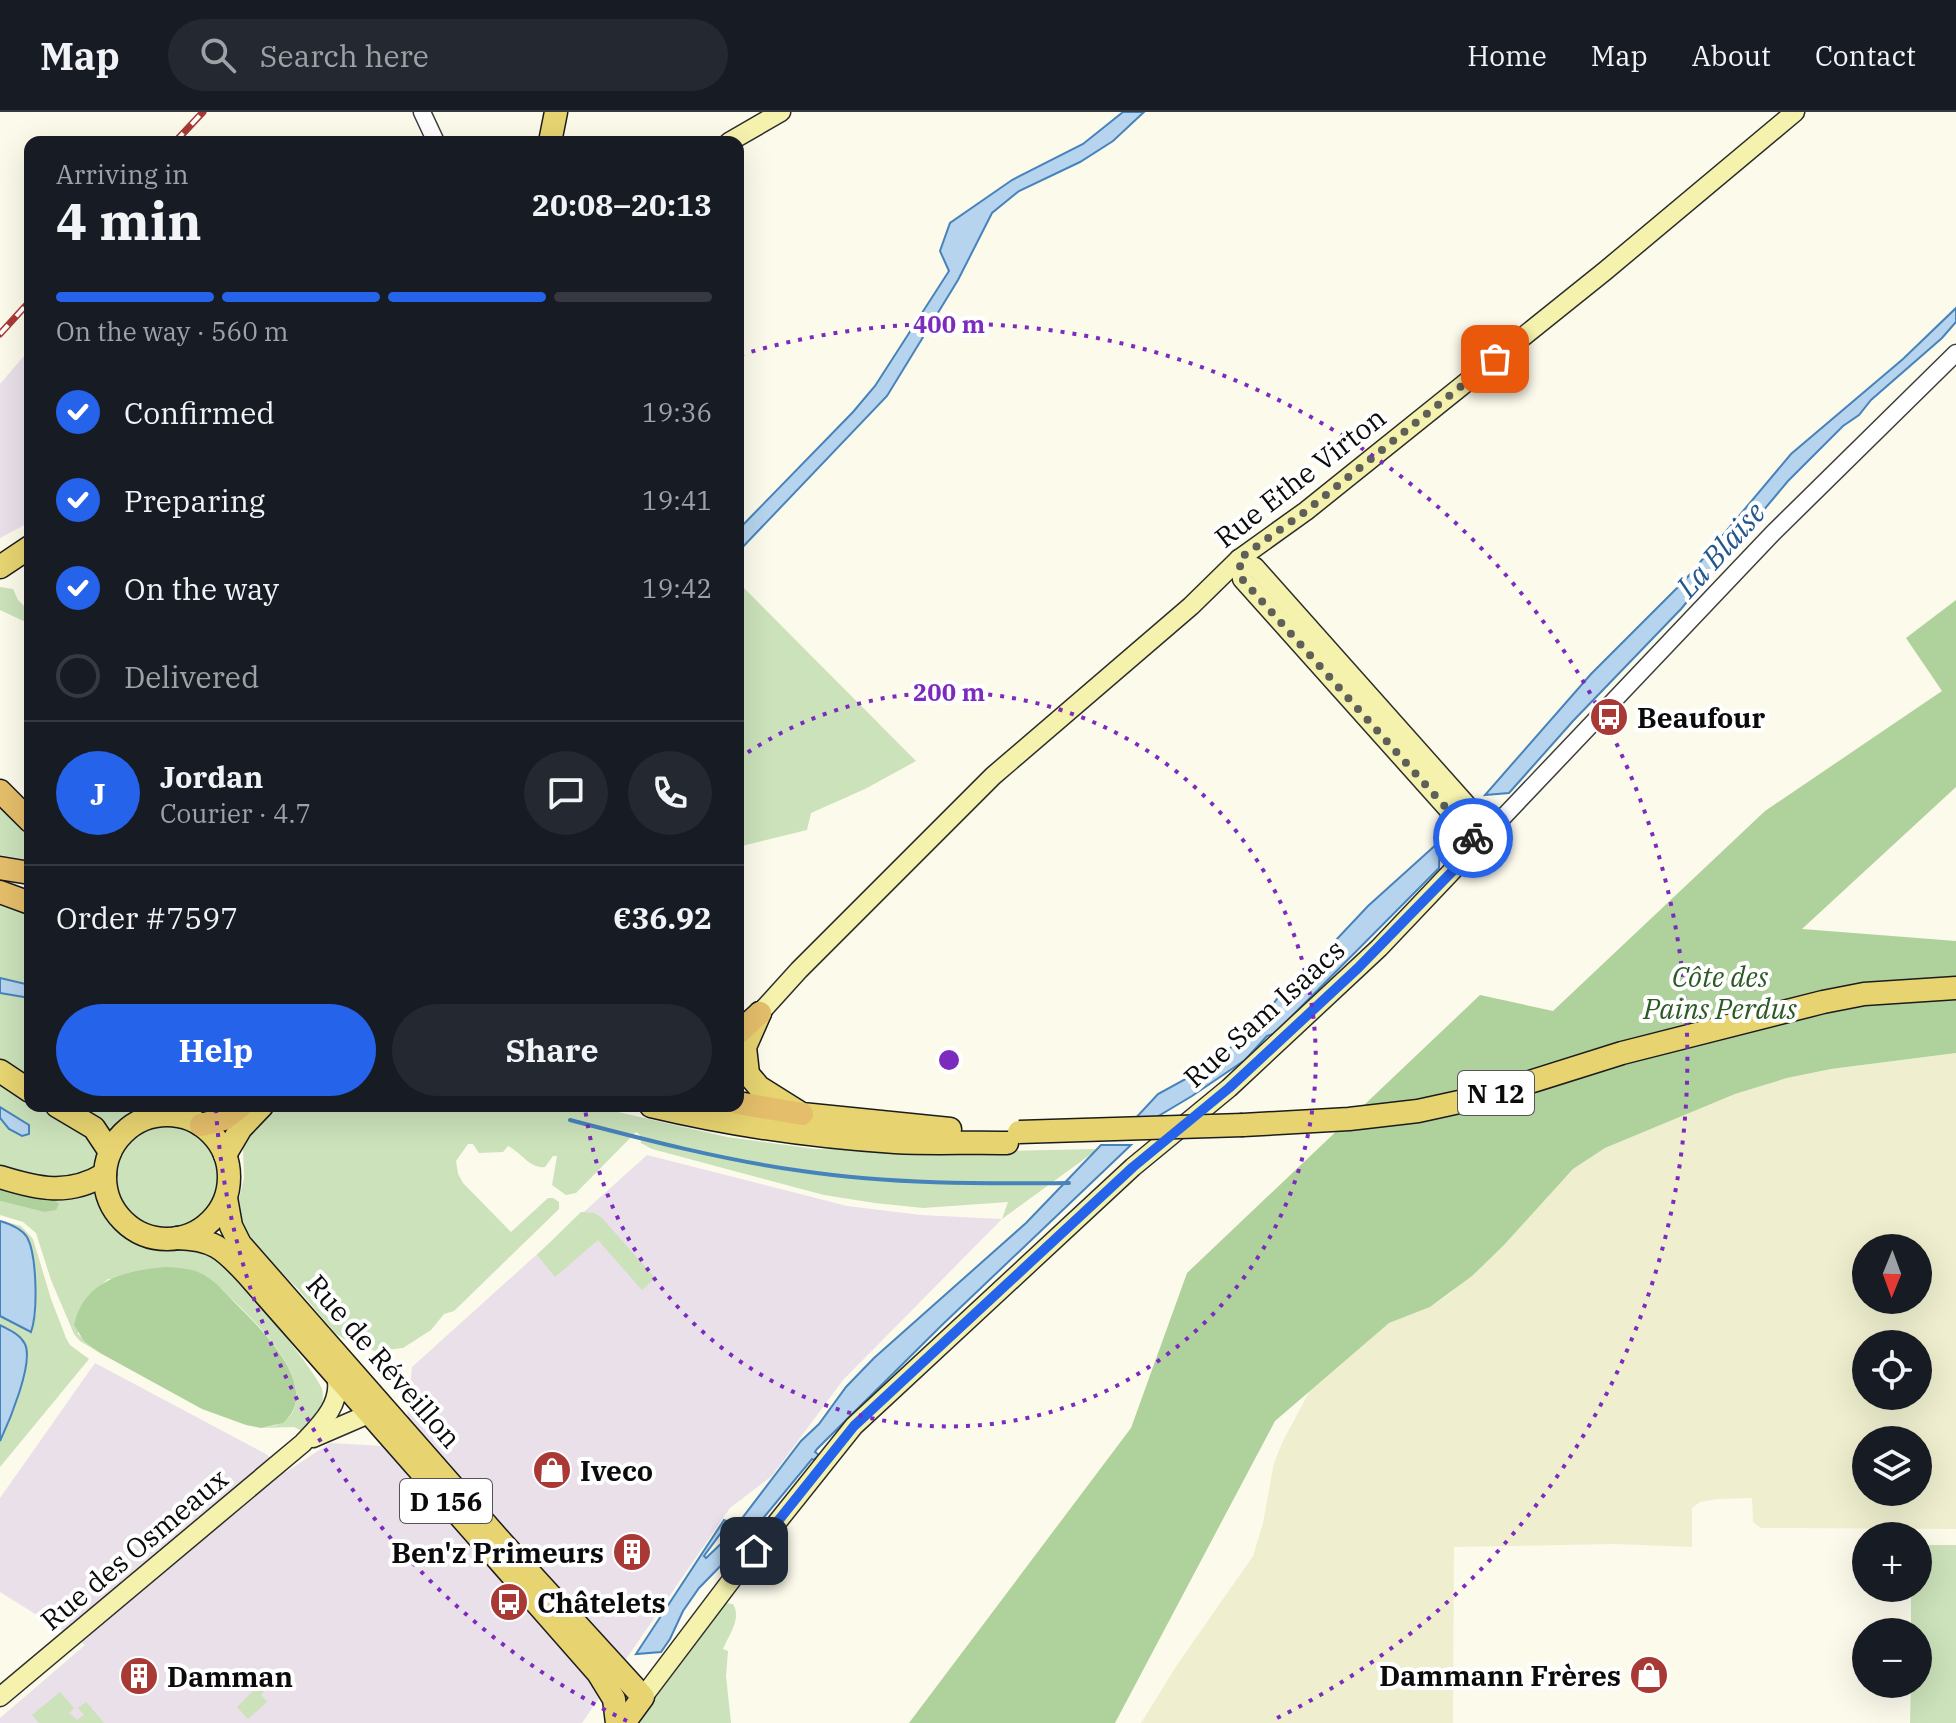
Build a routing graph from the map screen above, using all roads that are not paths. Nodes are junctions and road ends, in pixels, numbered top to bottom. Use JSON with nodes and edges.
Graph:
{"nodes":[{"id":1,"x":422,"y":112,"type":"edge"},
{"id":2,"x":556,"y":112,"type":"edge"},
{"id":3,"x":565,"y":112,"type":"edge"},
{"id":4,"x":781,"y":112,"type":"edge"},
{"id":5,"x":1795,"y":112,"type":"edge"},
{"id":6,"x":433,"y":136,"type":"edge"},
{"id":7,"x":551,"y":136,"type":"edge"},
{"id":8,"x":562,"y":136,"type":"edge"},
{"id":9,"x":739,"y":136,"type":"edge"},
{"id":10,"x":1956,"y":353,"type":"edge"},
{"id":11,"x":24,"y":539,"type":"edge"},
{"id":12,"x":24,"y":551,"type":"edge"},
{"id":13,"x":0,"y":553,"type":"edge"},
{"id":14,"x":0,"y":567,"type":"edge"},
{"id":15,"x":1245,"y":568,"type":"junction"},
{"id":16,"x":0,"y":791,"type":"edge"},
{"id":17,"x":24,"y":815,"type":"edge"},
{"id":18,"x":1484,"y":837,"type":"junction"},
{"id":19,"x":0,"y":868,"type":"edge"},
{"id":20,"x":24,"y":872,"type":"edge"},
{"id":21,"x":0,"y":889,"type":"edge"},
{"id":22,"x":24,"y":891,"type":"edge"},
{"id":23,"x":24,"y":900,"type":"edge"},
{"id":24,"x":1956,"y":988,"type":"edge"},
{"id":25,"x":760,"y":1013,"type":"junction"},
{"id":26,"x":744,"y":1028,"type":"edge"},
{"id":27,"x":0,"y":1071,"type":"edge"},
{"id":28,"x":24,"y":1087,"type":"edge"},
{"id":29,"x":744,"y":1104,"type":"edge"},
{"id":30,"x":67,"y":1112,"type":"edge"},
{"id":31,"x":233,"y":1112,"type":"edge"},
{"id":32,"x":256,"y":1112,"type":"edge"},
{"id":33,"x":682,"y":1112,"type":"edge"},
{"id":34,"x":802,"y":1114,"type":"junction"},
{"id":35,"x":201,"y":1125,"type":"junction"},
{"id":36,"x":1013,"y":1138,"type":"junction"},
{"id":37,"x":225,"y":1155,"type":"junction"},
{"id":38,"x":108,"y":1163,"type":"junction"},
{"id":39,"x":0,"y":1177,"type":"edge"},
{"id":40,"x":226,"y":1198,"type":"junction"},
{"id":41,"x":177,"y":1238,"type":"junction"},
{"id":42,"x":336,"y":1375,"type":"junction"},
{"id":43,"x":367,"y":1402,"type":"junction"},
{"id":44,"x":331,"y":1409,"type":"junction"},
{"id":45,"x":303,"y":1443,"type":"junction"},
{"id":46,"x":598,"y":1673,"type":"junction"},
{"id":47,"x":0,"y":1697,"type":"edge"},
{"id":48,"x":634,"y":1709,"type":"edge"},
{"id":49,"x":617,"y":1723,"type":"edge"}],
"edges":[{"from":1,"to":6,"type":"street"},
{"from":2,"to":7,"type":"main road"},
{"from":3,"to":8,"type":"main road"},
{"from":4,"to":9,"type":"main road"},
{"from":5,"to":15,"type":"main road","name":"Rue Ethe Virton"},
{"from":10,"to":18,"type":"street","name":"Rue Sam Isaacs"},
{"from":11,"to":13,"type":"main road"},
{"from":12,"to":14,"type":"main road"},
{"from":15,"to":18,"type":"main road"},
{"from":15,"to":25,"type":"main road","name":"Rue Ethe Virton"},
{"from":16,"to":17,"type":"highway"},
{"from":18,"to":48,"type":"main road","name":"Rue Sam Isaacs"},
{"from":19,"to":20,"type":"highway"},
{"from":21,"to":22,"type":"main road"},
{"from":21,"to":23,"type":"highway"},
{"from":24,"to":36,"type":"main road","number":"N 12","bridge":true},
{"from":25,"to":26,"type":"highway"},
{"from":25,"to":34,"type":"main road"},
{"from":27,"to":28,"type":"main road"},
{"from":29,"to":34,"type":"highway","number":"N 12"},
{"from":30,"to":38,"type":"main road"},
{"from":31,"to":35,"type":"highway"},
{"from":32,"to":37,"type":"main road"},
{"from":33,"to":36,"type":"main road","number":"N 12"},
{"from":34,"to":36,"type":"main road","number":"N 12"},
{"from":35,"to":37,"type":"main road"},
{"from":35,"to":38,"type":"main road"},
{"from":37,"to":40,"type":"main road"},
{"from":38,"to":39,"type":"main road"},
{"from":38,"to":41,"type":"main road"},
{"from":40,"to":41,"type":"main road"},
{"from":40,"to":43,"type":"main road","name":"Rue de Réveillon","number":"D 156"},
{"from":41,"to":42,"type":"main road","name":"Rue de Réveillon","number":"D 156"},
{"from":42,"to":43,"type":"main road","name":"Rue de Réveillon","number":"D 156"},
{"from":42,"to":44,"type":"main road"},
{"from":43,"to":44,"type":"main road","name":"Rue des Osmeaux"},
{"from":43,"to":45,"type":"main road","name":"Rue des Osmeaux"},
{"from":43,"to":46,"type":"main road","name":"Rue de Réveillon","number":"D 156"},
{"from":43,"to":48,"type":"main road","name":"Rue de Réveillon","number":"D 156"},
{"from":44,"to":45,"type":"main road","name":"Rue des Osmeaux"},
{"from":45,"to":47,"type":"main road","name":"Rue des Osmeaux"},
{"from":46,"to":48,"type":"main road","name":"Rue de Réveillon","number":"D 156"},
{"from":46,"to":49,"type":"main road","name":"Rue de Réveillon","number":"D 156"}]}
